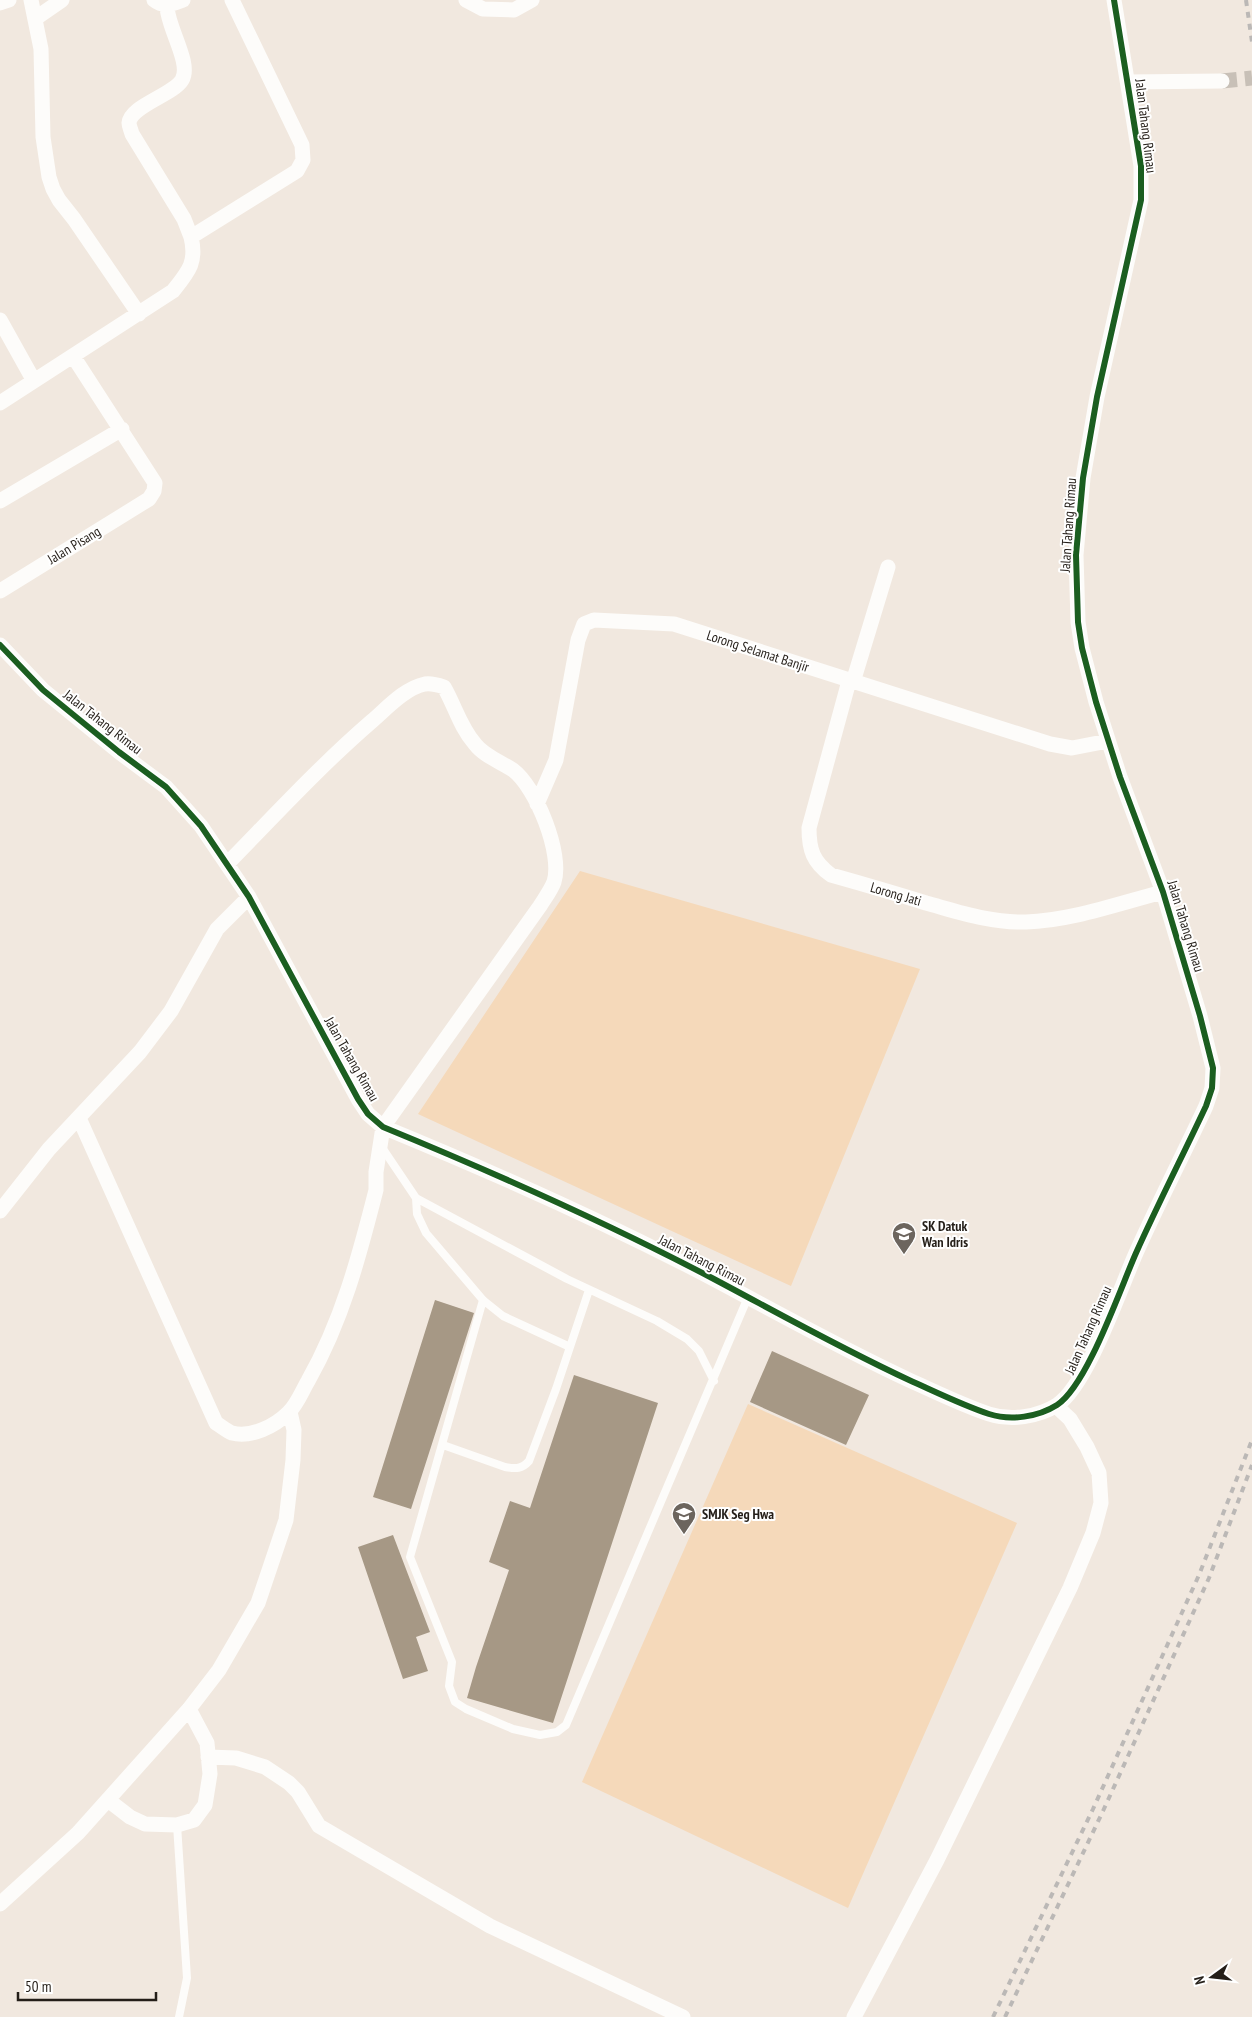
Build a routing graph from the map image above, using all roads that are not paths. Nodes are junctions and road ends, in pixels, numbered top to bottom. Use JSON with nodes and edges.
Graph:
{"nodes":[{"id":1,"x":8,"y":0,"type":"edge"},
{"id":2,"x":30,"y":0,"type":"edge"},
{"id":3,"x":62,"y":0,"type":"edge"},
{"id":4,"x":183,"y":0,"type":"edge"},
{"id":5,"x":232,"y":0,"type":"edge"},
{"id":6,"x":466,"y":0,"type":"edge"},
{"id":7,"x":532,"y":0,"type":"edge"},
{"id":8,"x":1114,"y":0,"type":"edge"},
{"id":9,"x":0,"y":3,"type":"edge"},
{"id":10,"x":161,"y":3,"type":"edge"},
{"id":11,"x":36,"y":18,"type":"junction"},
{"id":12,"x":1222,"y":81,"type":"tunnel mouth"},
{"id":13,"x":1128,"y":82,"type":"junction"},
{"id":14,"x":192,"y":237,"type":"junction"},
{"id":15,"x":139,"y":314,"type":"junction"},
{"id":16,"x":0,"y":320,"type":"edge"},
{"id":17,"x":74,"y":356,"type":"junction"},
{"id":18,"x":34,"y":381,"type":"junction"},
{"id":19,"x":0,"y":403,"type":"edge"},
{"id":20,"x":122,"y":430,"type":"junction"},
{"id":21,"x":0,"y":501,"type":"edge"},
{"id":22,"x":888,"y":567,"type":"dead end"},
{"id":23,"x":0,"y":591,"type":"edge"},
{"id":24,"x":0,"y":645,"type":"edge"},
{"id":25,"x":851,"y":682,"type":"junction"},
{"id":26,"x":1108,"y":741,"type":"junction"},
{"id":27,"x":537,"y":804,"type":"junction"},
{"id":28,"x":227,"y":864,"type":"junction"},
{"id":29,"x":1163,"y":892,"type":"junction"},
{"id":30,"x":249,"y":897,"type":"junction"},
{"id":31,"x":79,"y":1118,"type":"junction"},
{"id":32,"x":383,"y":1127,"type":"junction"},
{"id":33,"x":380,"y":1144,"type":"junction"},
{"id":34,"x":416,"y":1198,"type":"junction"},
{"id":35,"x":0,"y":1211,"type":"edge"},
{"id":36,"x":588,"y":1290,"type":"junction"},
{"id":37,"x":748,"y":1297,"type":"junction"},
{"id":38,"x":483,"y":1300,"type":"junction"},
{"id":39,"x":570,"y":1347,"type":"junction"},
{"id":40,"x":714,"y":1381,"type":"junction"},
{"id":41,"x":1056,"y":1406,"type":"junction"},
{"id":42,"x":290,"y":1412,"type":"junction"},
{"id":43,"x":443,"y":1445,"type":"junction"},
{"id":44,"x":189,"y":1709,"type":"junction"},
{"id":45,"x":208,"y":1757,"type":"junction"},
{"id":46,"x":108,"y":1800,"type":"junction"},
{"id":47,"x":177,"y":1826,"type":"junction"},
{"id":48,"x":0,"y":1904,"type":"edge"},
{"id":49,"x":180,"y":2017,"type":"edge"},
{"id":50,"x":683,"y":2017,"type":"edge"},
{"id":51,"x":854,"y":2017,"type":"edge"}],
"edges":[{"from":1,"to":9,"type":"street"},
{"from":2,"to":11,"type":"street"},
{"from":3,"to":11,"type":"street"},
{"from":4,"to":10,"type":"street"},
{"from":5,"to":14,"type":"street"},
{"from":6,"to":7,"type":"street"},
{"from":8,"to":13,"type":"street","name":"Jalan Tahang Rimau"},
{"from":10,"to":14,"type":"street"},
{"from":11,"to":15,"type":"street"},
{"from":12,"to":13,"type":"street"},
{"from":13,"to":26,"type":"street","name":"Jalan Tahang Rimau"},
{"from":14,"to":15,"type":"street"},
{"from":15,"to":17,"type":"street"},
{"from":16,"to":18,"type":"street"},
{"from":17,"to":18,"type":"street"},
{"from":17,"to":20,"type":"street"},
{"from":18,"to":19,"type":"street"},
{"from":20,"to":21,"type":"street"},
{"from":20,"to":23,"type":"street","name":"Jalan Pisang"},
{"from":22,"to":25,"type":"street","name":"Lorong Jati"},
{"from":24,"to":28,"type":"street","name":"Jalan Tahang Rimau"},
{"from":25,"to":26,"type":"street","name":"Lorong Selamat Banjir"},
{"from":25,"to":27,"type":"street","name":"Lorong Selamat Banjir"},
{"from":25,"to":29,"type":"street","name":"Lorong Jati"},
{"from":26,"to":29,"type":"street","name":"Jalan Tahang Rimau"},
{"from":27,"to":28,"type":"street"},
{"from":27,"to":32,"type":"street"},
{"from":28,"to":30,"type":"street","name":"Jalan Tahang Rimau"},
{"from":29,"to":41,"type":"street","name":"Jalan Tahang Rimau"},
{"from":30,"to":31,"type":"street"},
{"from":30,"to":32,"type":"street","name":"Jalan Tahang Rimau"},
{"from":31,"to":35,"type":"street"},
{"from":31,"to":42,"type":"street"},
{"from":32,"to":33,"type":"street"},
{"from":32,"to":37,"type":"street","name":"Jalan Tahang Rimau"},
{"from":33,"to":34,"type":"lane"},
{"from":33,"to":42,"type":"street"},
{"from":34,"to":36,"type":"lane"},
{"from":34,"to":38,"type":"lane"},
{"from":36,"to":39,"type":"lane"},
{"from":36,"to":40,"type":"lane"},
{"from":37,"to":40,"type":"lane"},
{"from":37,"to":41,"type":"street","name":"Jalan Tahang Rimau"},
{"from":38,"to":39,"type":"lane"},
{"from":38,"to":43,"type":"lane"},
{"from":39,"to":43,"type":"lane"},
{"from":40,"to":43,"type":"lane"},
{"from":41,"to":51,"type":"street"},
{"from":42,"to":44,"type":"street"},
{"from":44,"to":45,"type":"street"},
{"from":44,"to":46,"type":"street"},
{"from":45,"to":47,"type":"street"},
{"from":45,"to":50,"type":"street"},
{"from":46,"to":47,"type":"street"},
{"from":46,"to":48,"type":"street"},
{"from":47,"to":49,"type":"lane"}]}
